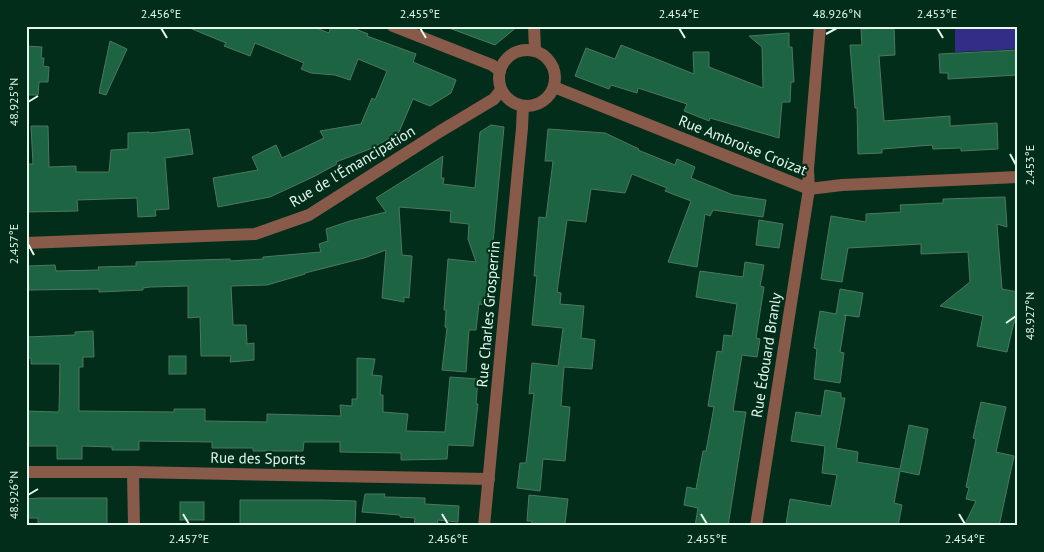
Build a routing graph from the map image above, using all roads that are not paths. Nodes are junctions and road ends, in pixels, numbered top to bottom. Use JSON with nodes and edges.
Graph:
{"nodes":[{"id":1,"x":393,"y":26,"type":"edge"},
{"id":2,"x":534,"y":26,"type":"edge"},
{"id":3,"x":820,"y":26,"type":"edge"},
{"id":4,"x":535,"y":50,"type":"junction"},
{"id":5,"x":500,"y":71,"type":"junction"},
{"id":6,"x":554,"y":87,"type":"junction"},
{"id":7,"x":502,"y":90,"type":"junction"},
{"id":8,"x":523,"y":106,"type":"junction"},
{"id":9,"x":1018,"y":176,"type":"edge"},
{"id":10,"x":809,"y":189,"type":"junction"},
{"id":11,"x":26,"y":243,"type":"edge"},
{"id":12,"x":26,"y":472,"type":"edge"},
{"id":13,"x":133,"y":472,"type":"junction"},
{"id":14,"x":489,"y":479,"type":"junction"},
{"id":15,"x":134,"y":526,"type":"edge"},
{"id":16,"x":484,"y":526,"type":"edge"},
{"id":17,"x":756,"y":526,"type":"edge"}],
"edges":[{"from":1,"to":5,"type":"street"},
{"from":2,"to":4,"type":"street"},
{"from":3,"to":10,"type":"street","name":"Rue Édouard Branly"},
{"from":4,"to":5,"type":"street"},
{"from":4,"to":6,"type":"street"},
{"from":5,"to":7,"type":"street"},
{"from":6,"to":8,"type":"street"},
{"from":6,"to":10,"type":"street","name":"Rue Ambroise Croizat"},
{"from":7,"to":8,"type":"street"},
{"from":7,"to":11,"type":"street","name":"Rue de l'Émancipation"},
{"from":8,"to":14,"type":"street","name":"Rue Charles Grosperrin"},
{"from":9,"to":10,"type":"street","name":"Rue Ambroise Croizat"},
{"from":10,"to":17,"type":"street","name":"Rue Édouard Branly"},
{"from":12,"to":13,"type":"street","name":"Rue des Sports"},
{"from":13,"to":14,"type":"street","name":"Rue des Sports"},
{"from":13,"to":15,"type":"street"},
{"from":14,"to":16,"type":"street","name":"Rue Charles Grosperrin"}]}
